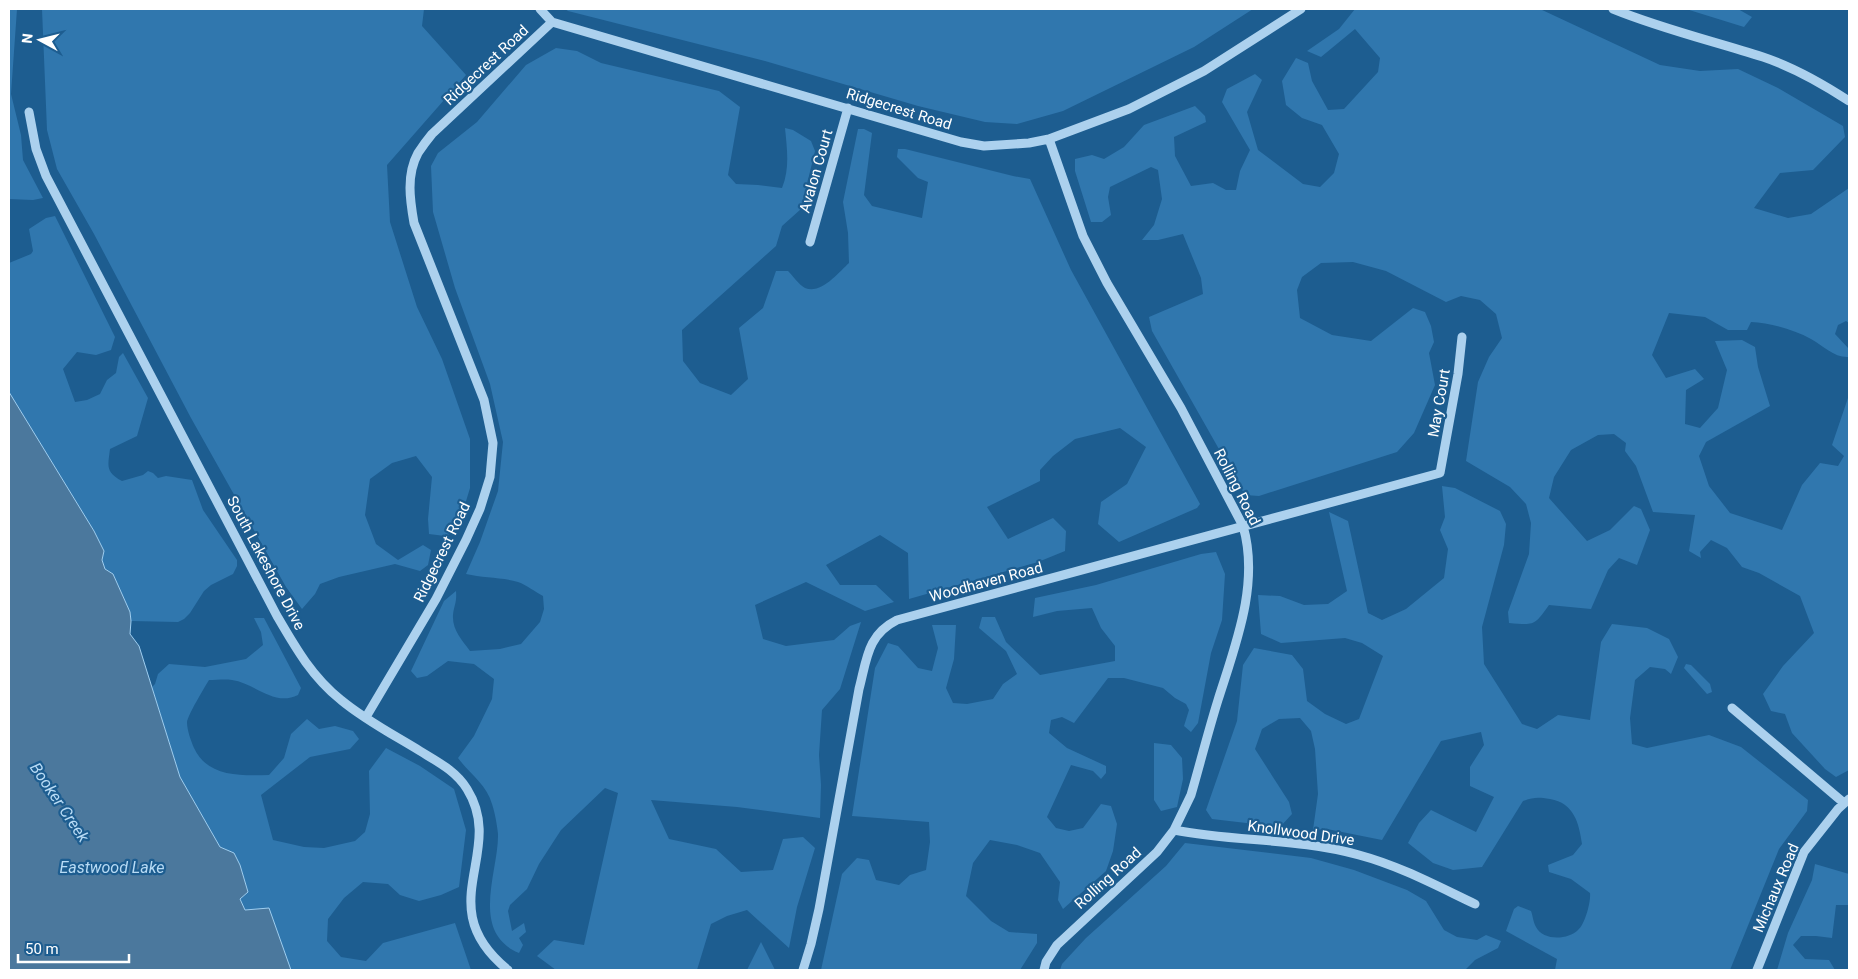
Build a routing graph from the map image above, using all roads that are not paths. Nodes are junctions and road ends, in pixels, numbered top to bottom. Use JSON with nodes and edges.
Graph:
{"nodes":[{"id":1,"x":540,"y":9,"type":"edge"},
{"id":2,"x":1287,"y":9,"type":"edge"},
{"id":3,"x":1301,"y":9,"type":"edge"},
{"id":4,"x":1613,"y":9,"type":"edge"},
{"id":5,"x":552,"y":22,"type":"junction"},
{"id":6,"x":1271,"y":27,"type":"junction"},
{"id":7,"x":1849,"y":101,"type":"edge"},
{"id":8,"x":848,"y":108,"type":"junction"},
{"id":9,"x":28,"y":112,"type":"dead end"},
{"id":10,"x":1049,"y":139,"type":"junction"},
{"id":11,"x":810,"y":242,"type":"dead end"},
{"id":12,"x":1462,"y":337,"type":"dead end"},
{"id":13,"x":1440,"y":473,"type":"joint"},
{"id":14,"x":1244,"y":526,"type":"junction"},
{"id":15,"x":1732,"y":708,"type":"dead end"},
{"id":16,"x":366,"y":717,"type":"junction"},
{"id":17,"x":1847,"y":801,"type":"edge"},
{"id":18,"x":1174,"y":830,"type":"junction"},
{"id":19,"x":1475,"y":904,"type":"dead end"},
{"id":20,"x":508,"y":970,"type":"edge"},
{"id":21,"x":803,"y":970,"type":"edge"},
{"id":22,"x":1044,"y":970,"type":"edge"},
{"id":23,"x":1757,"y":970,"type":"edge"}],
"edges":[{"from":1,"to":5,"type":"street"},
{"from":2,"to":6,"type":"street","name":"Ridgecrest Road"},
{"from":3,"to":6,"type":"street","name":"Ridgecrest Road"},
{"from":4,"to":7,"type":"street"},
{"from":5,"to":8,"type":"street","name":"Ridgecrest Road"},
{"from":5,"to":16,"type":"street","name":"Ridgecrest Road"},
{"from":6,"to":10,"type":"street","name":"Ridgecrest Road"},
{"from":8,"to":10,"type":"street","name":"Ridgecrest Road"},
{"from":8,"to":11,"type":"street","name":"Avalon Court"},
{"from":9,"to":16,"type":"street","name":"South Lakeshore Drive"},
{"from":10,"to":14,"type":"street","name":"Rolling Road"},
{"from":12,"to":13,"type":"street","name":"May Court"},
{"from":13,"to":14,"type":"street","name":"Woodhaven Road"},
{"from":14,"to":18,"type":"street","name":"Rolling Road"},
{"from":14,"to":21,"type":"street","name":"Woodhaven Road"},
{"from":15,"to":17,"type":"street"},
{"from":16,"to":20,"type":"street","name":"South Lakeshore Drive"},
{"from":17,"to":23,"type":"street","name":"Michaux Road"},
{"from":18,"to":19,"type":"street","name":"Knollwood Drive"},
{"from":18,"to":22,"type":"street","name":"Rolling Road"}]}
